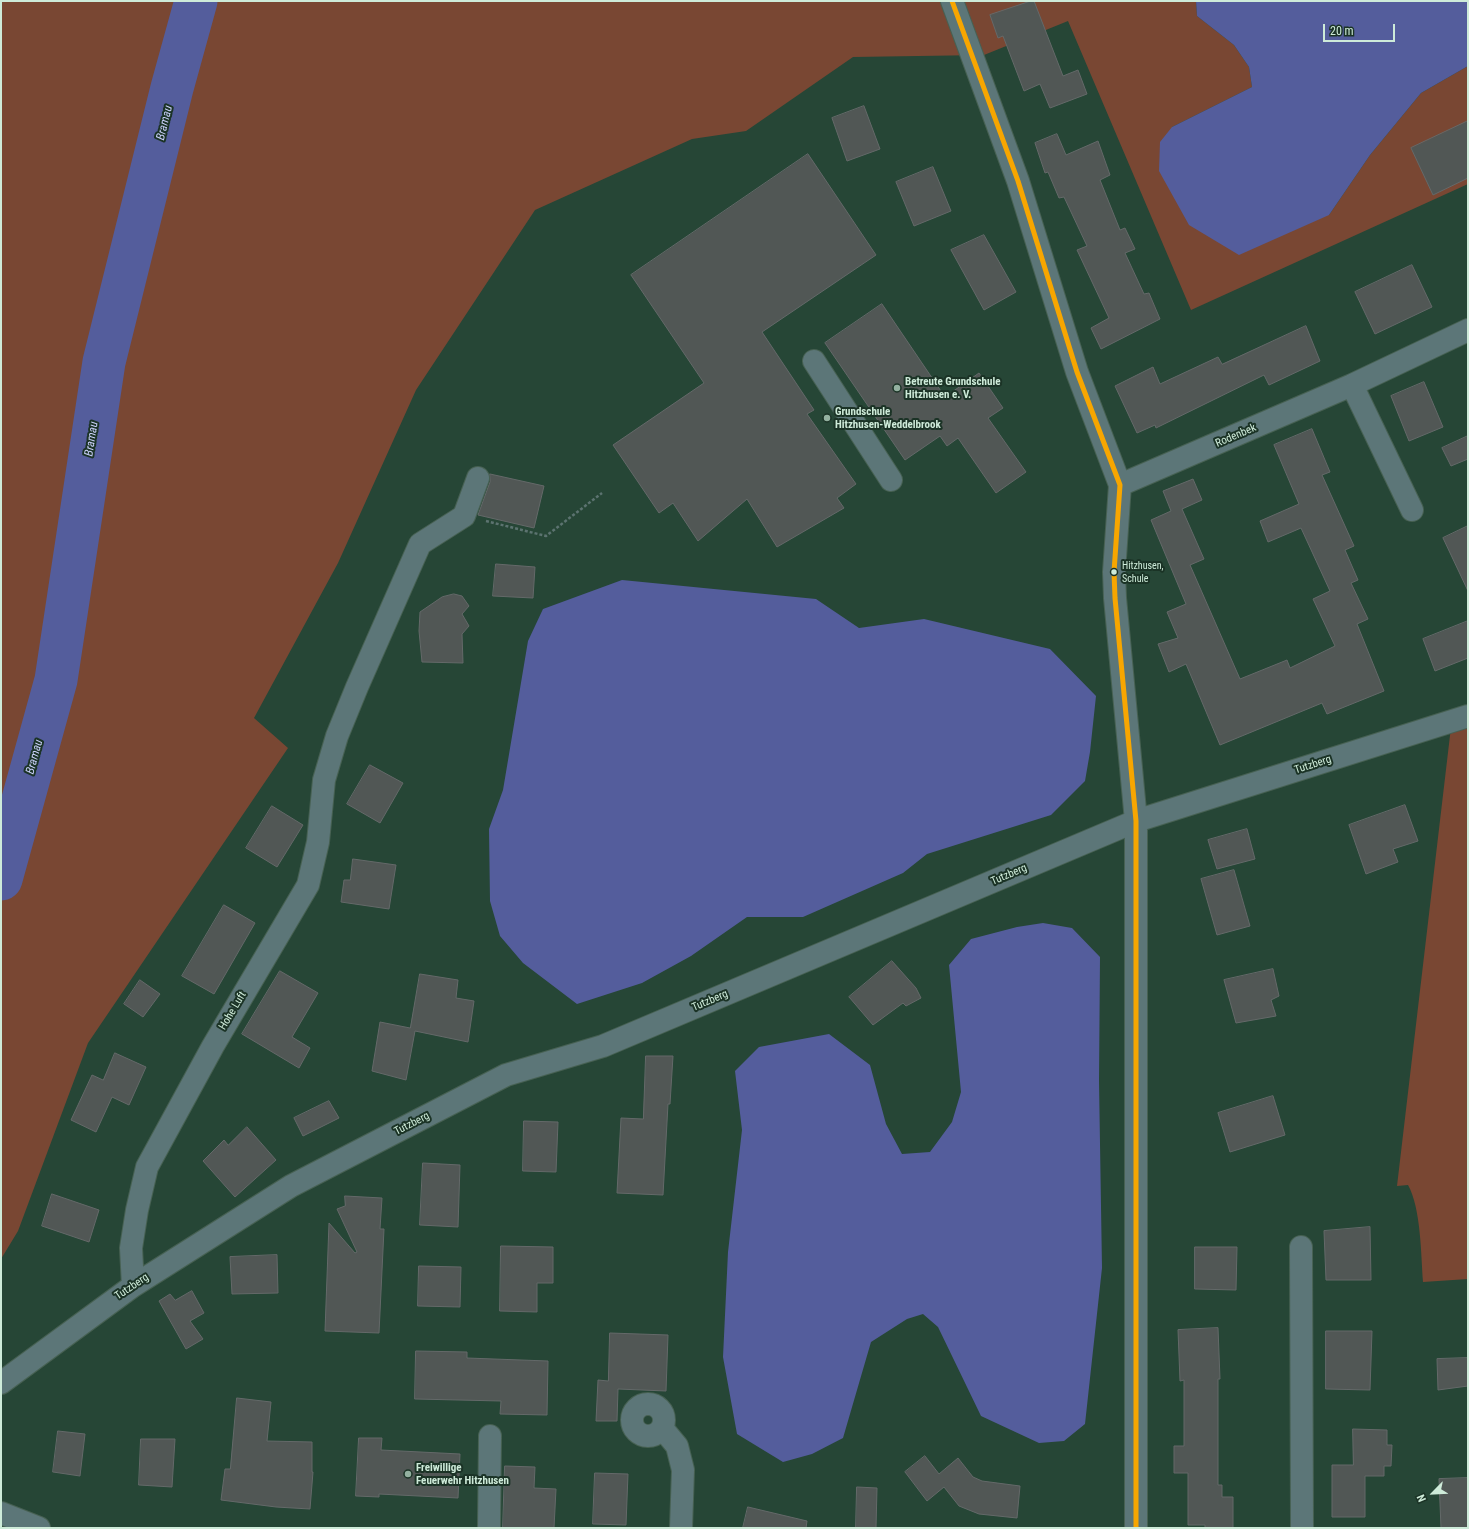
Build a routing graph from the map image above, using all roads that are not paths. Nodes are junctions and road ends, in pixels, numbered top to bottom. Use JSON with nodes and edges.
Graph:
{"nodes":[{"id":1,"x":952,"y":1,"type":"edge"},
{"id":2,"x":1468,"y":330,"type":"edge"},
{"id":3,"x":814,"y":361,"type":"dead end"},
{"id":4,"x":1352,"y":385,"type":"junction"},
{"id":5,"x":478,"y":478,"type":"dead end"},
{"id":6,"x":891,"y":480,"type":"dead end"},
{"id":7,"x":1120,"y":486,"type":"junction"},
{"id":8,"x":1412,"y":510,"type":"dead end"},
{"id":9,"x":1468,"y":716,"type":"edge"},
{"id":10,"x":1136,"y":821,"type":"junction"},
{"id":11,"x":1302,"y":1247,"type":"dead end"},
{"id":12,"x":133,"y":1286,"type":"junction"},
{"id":13,"x":1,"y":1383,"type":"edge"},
{"id":14,"x":662,"y":1428,"type":"dead end"},
{"id":15,"x":490,"y":1436,"type":"dead end"},
{"id":16,"x":1,"y":1514,"type":"edge"},
{"id":17,"x":39,"y":1528,"type":"edge"},
{"id":18,"x":489,"y":1528,"type":"edge"},
{"id":19,"x":681,"y":1528,"type":"edge"},
{"id":20,"x":1136,"y":1528,"type":"edge"},
{"id":21,"x":1302,"y":1528,"type":"edge"}],
"edges":[{"from":1,"to":7,"type":"street"},
{"from":2,"to":4,"type":"street","name":"Rodenbek"},
{"from":3,"to":6,"type":"street"},
{"from":4,"to":7,"type":"street","name":"Rodenbek"},
{"from":4,"to":8,"type":"street"},
{"from":5,"to":12,"type":"street","name":"Hohe Luft"},
{"from":7,"to":10,"type":"street"},
{"from":9,"to":10,"type":"street","name":"Tutzberg"},
{"from":10,"to":12,"type":"street","name":"Tutzberg"},
{"from":10,"to":20,"type":"street"},
{"from":11,"to":21,"type":"street"},
{"from":12,"to":13,"type":"street","name":"Tutzberg"},
{"from":14,"to":19,"type":"street"},
{"from":15,"to":18,"type":"street"},
{"from":16,"to":17,"type":"street"}]}
